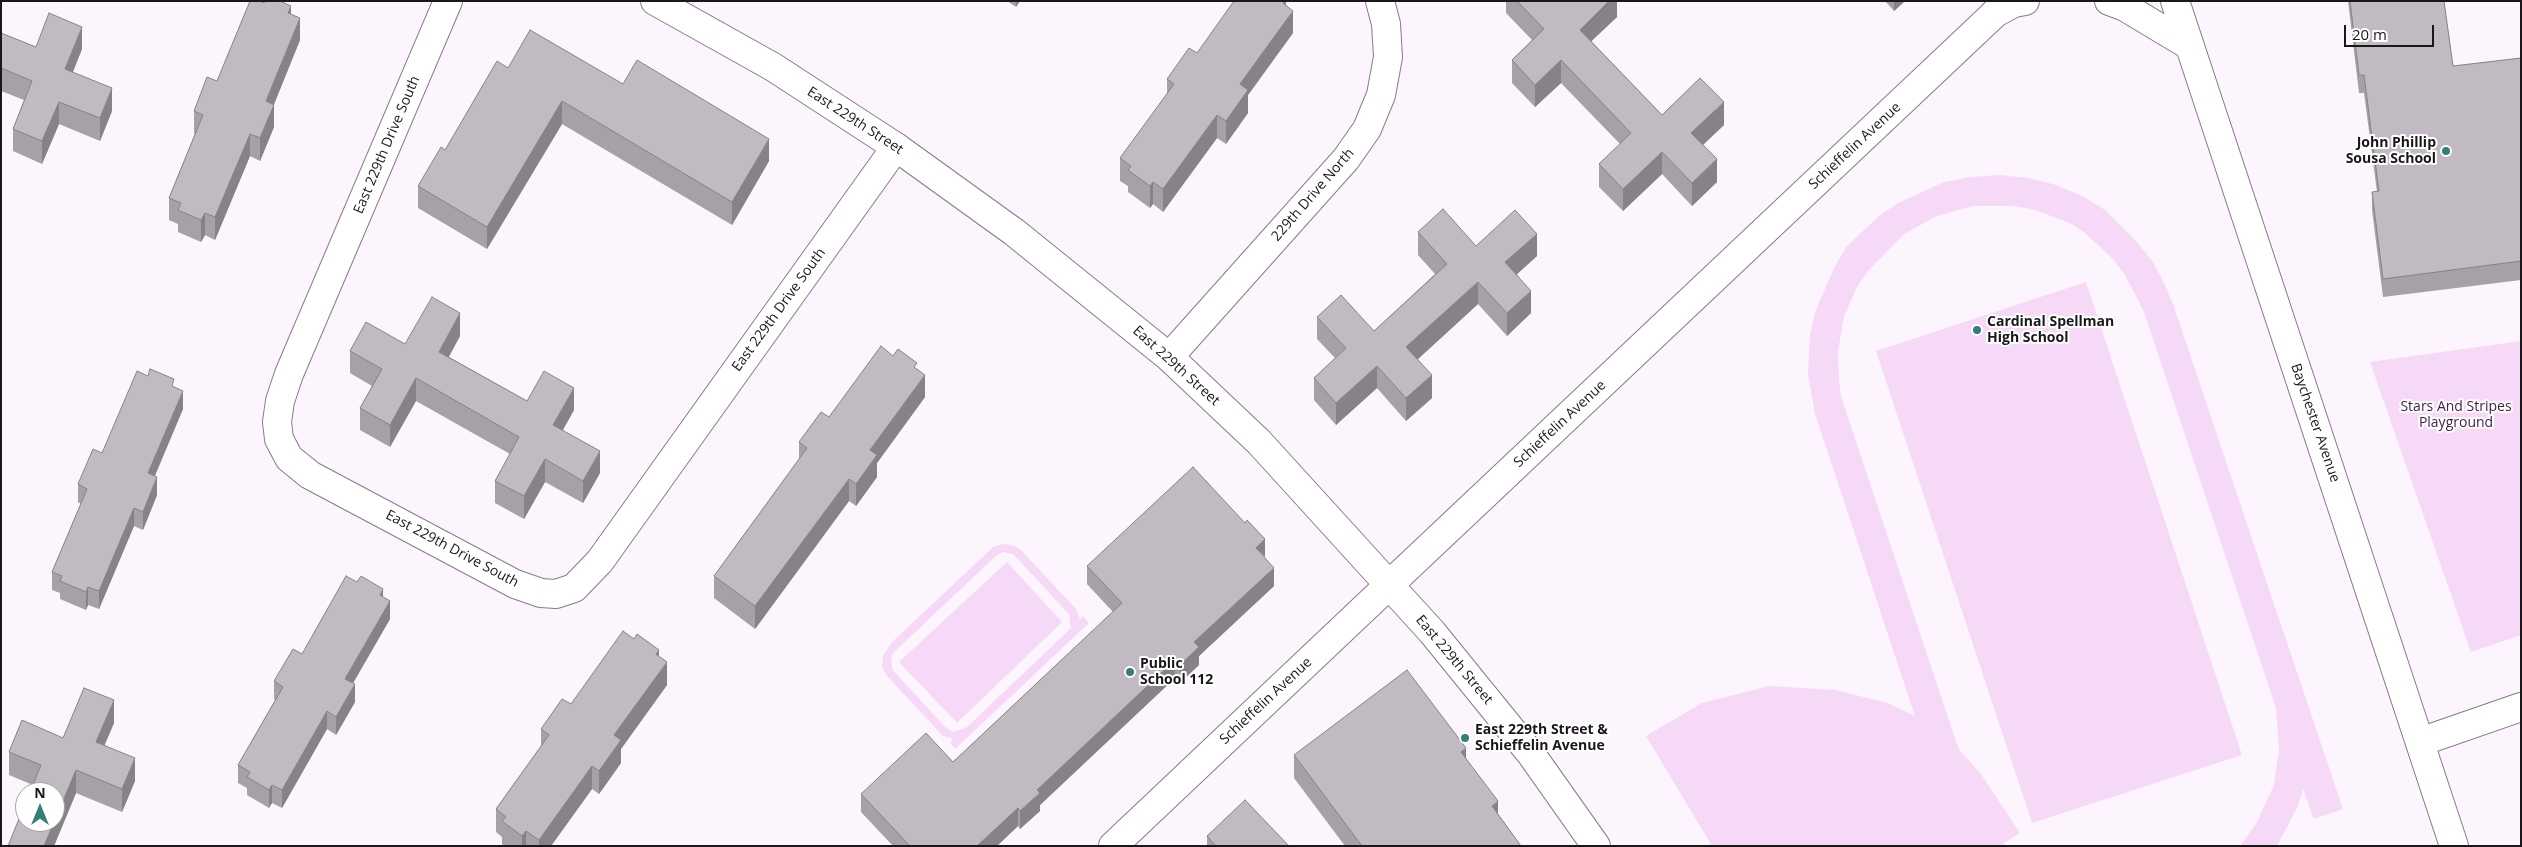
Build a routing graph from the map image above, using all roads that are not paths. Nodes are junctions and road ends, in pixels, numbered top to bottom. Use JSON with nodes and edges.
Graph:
{"nodes":[{"id":1,"x":448,"y":1,"type":"edge"},
{"id":2,"x":655,"y":1,"type":"edge"},
{"id":3,"x":1380,"y":1,"type":"edge"},
{"id":4,"x":2025,"y":1,"type":"edge"},
{"id":5,"x":2109,"y":1,"type":"edge"},
{"id":6,"x":2175,"y":1,"type":"edge"},
{"id":7,"x":2002,"y":7,"type":"edge"},
{"id":8,"x":2190,"y":46,"type":"junction"},
{"id":9,"x":896,"y":147,"type":"junction"},
{"id":10,"x":1169,"y":357,"type":"junction"},
{"id":11,"x":1390,"y":585,"type":"junction"},
{"id":12,"x":2521,"y":707,"type":"edge"},
{"id":13,"x":2420,"y":742,"type":"junction"},
{"id":14,"x":1112,"y":846,"type":"edge"},
{"id":15,"x":1596,"y":846,"type":"edge"},
{"id":16,"x":2454,"y":846,"type":"edge"}],
"edges":[{"from":1,"to":9,"type":"street","name":"East 229th Drive South"},
{"from":2,"to":9,"type":"street","name":"East 229th Street"},
{"from":3,"to":10,"type":"street","name":"229th Drive North"},
{"from":4,"to":7,"type":"street","name":"Schieffelin Avenue"},
{"from":5,"to":8,"type":"street"},
{"from":6,"to":8,"type":"street","name":"Baychester Avenue"},
{"from":7,"to":11,"type":"street","name":"Schieffelin Avenue"},
{"from":8,"to":13,"type":"street","name":"Baychester Avenue"},
{"from":9,"to":10,"type":"street","name":"East 229th Street"},
{"from":10,"to":11,"type":"street","name":"East 229th Street"},
{"from":11,"to":14,"type":"street","name":"Schieffelin Avenue"},
{"from":11,"to":15,"type":"street","name":"East 229th Street"},
{"from":12,"to":13,"type":"street"},
{"from":13,"to":16,"type":"street","name":"Baychester Avenue"}]}
